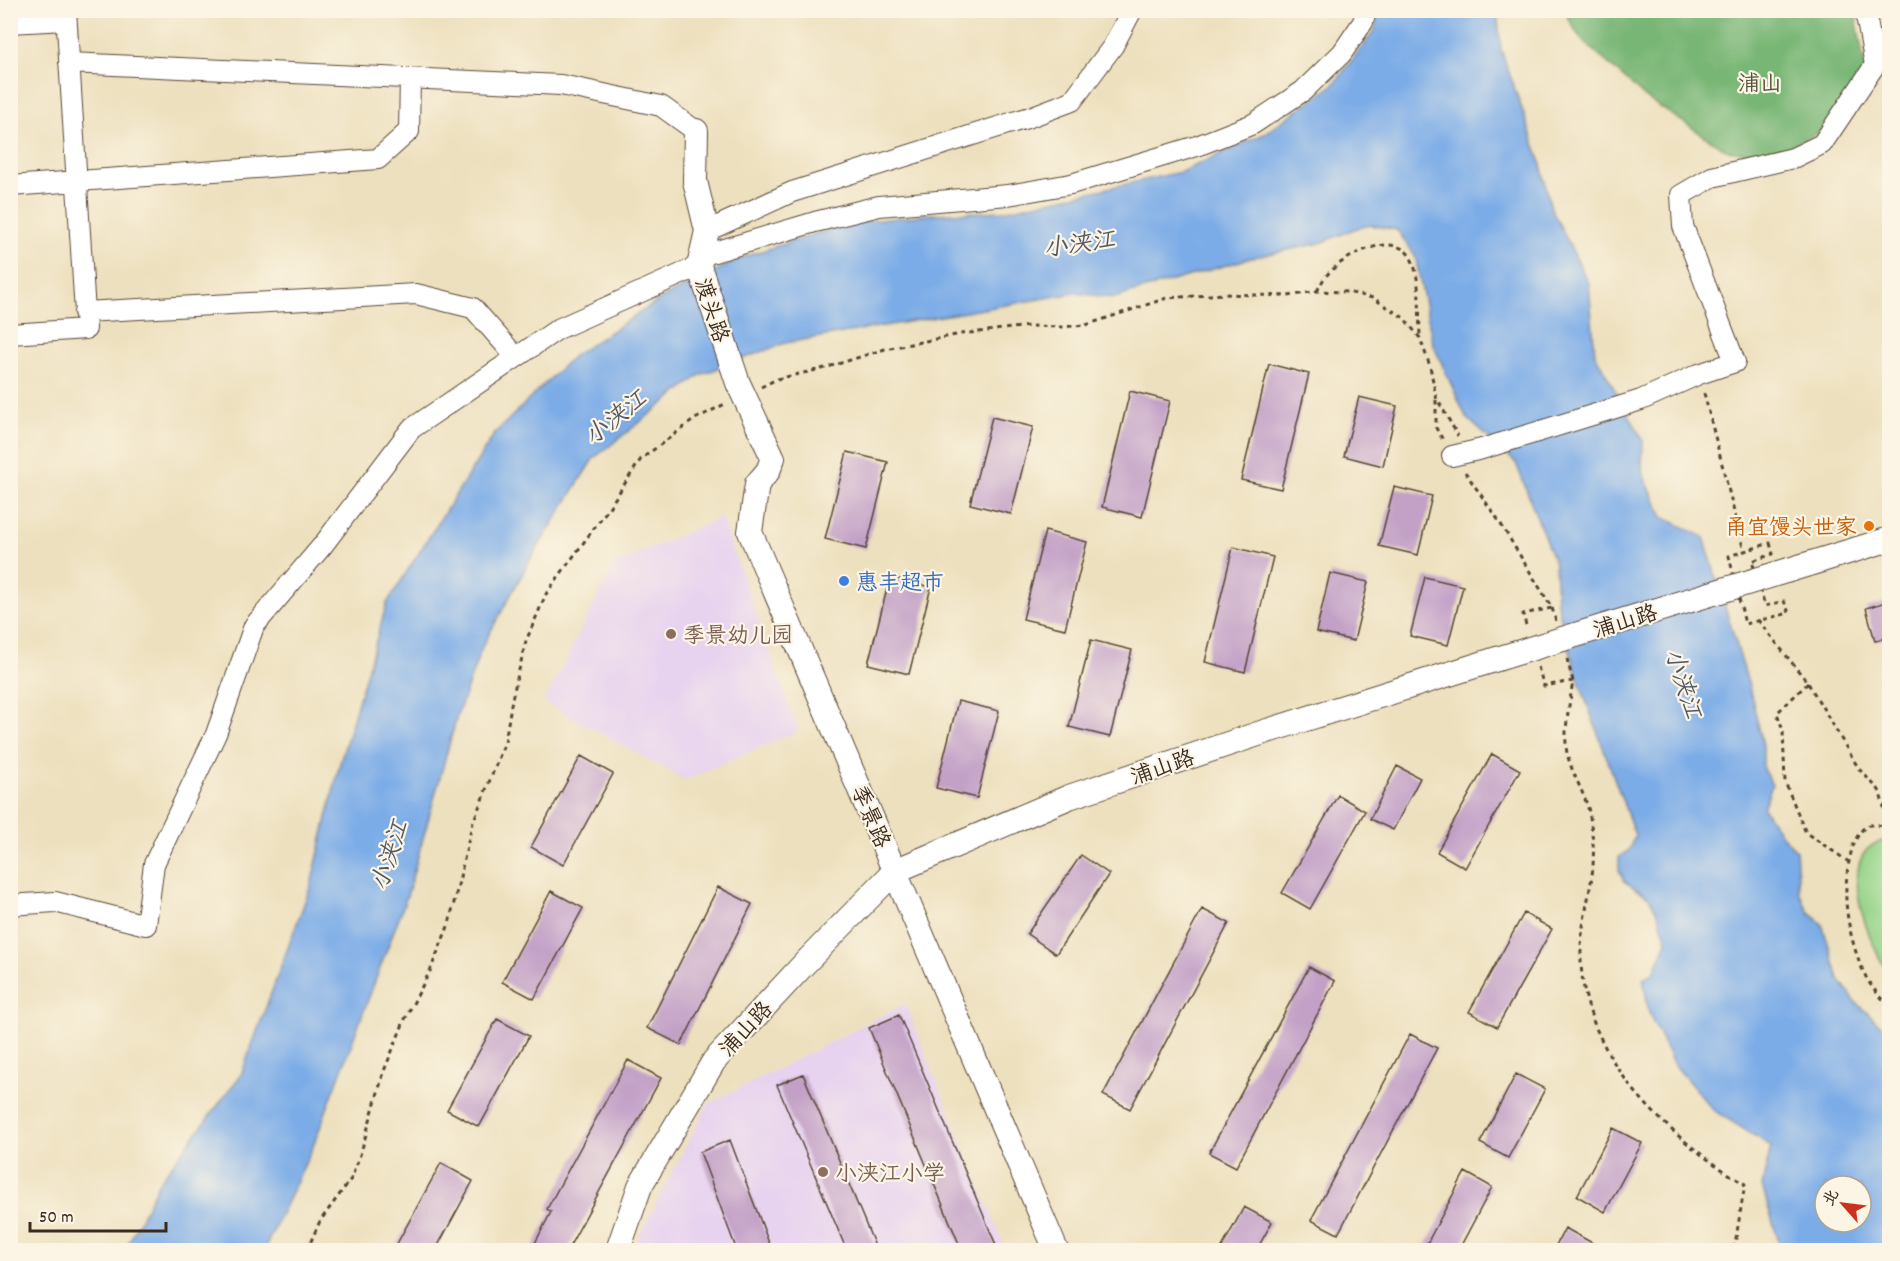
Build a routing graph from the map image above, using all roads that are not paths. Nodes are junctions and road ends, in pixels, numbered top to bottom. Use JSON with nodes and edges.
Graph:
{"nodes":[{"id":1,"x":1132,"y":10,"type":"edge"},
{"id":2,"x":1366,"y":10,"type":"edge"},
{"id":3,"x":1864,"y":10,"type":"edge"},
{"id":4,"x":66,"y":15,"type":"edge"},
{"id":5,"x":10,"y":23,"type":"edge"},
{"id":6,"x":69,"y":63,"type":"junction"},
{"id":7,"x":411,"y":78,"type":"junction"},
{"id":8,"x":696,"y":130,"type":"joint"},
{"id":9,"x":76,"y":183,"type":"junction"},
{"id":10,"x":10,"y":186,"type":"edge"},
{"id":11,"x":707,"y":231,"type":"junction"},
{"id":12,"x":700,"y":261,"type":"junction"},
{"id":13,"x":84,"y":312,"type":"junction"},
{"id":14,"x":10,"y":334,"type":"edge"},
{"id":15,"x":516,"y":357,"type":"junction"},
{"id":16,"x":738,"y":383,"type":"joint"},
{"id":17,"x":1452,"y":456,"type":"road end"},
{"id":18,"x":1890,"y":539,"type":"edge"},
{"id":19,"x":895,"y":871,"type":"junction"},
{"id":20,"x":10,"y":905,"type":"edge"},
{"id":21,"x":618,"y":1251,"type":"edge"},
{"id":22,"x":1056,"y":1251,"type":"edge"}],
"edges":[{"from":1,"to":11,"type":"street"},
{"from":2,"to":12,"type":"street"},
{"from":3,"to":17,"type":"street"},
{"from":4,"to":5,"type":"street"},
{"from":4,"to":6,"type":"street"},
{"from":6,"to":7,"type":"street"},
{"from":6,"to":9,"type":"street"},
{"from":7,"to":8,"type":"street"},
{"from":7,"to":9,"type":"street"},
{"from":8,"to":11,"type":"street","name":"渡头路"},
{"from":9,"to":10,"type":"street"},
{"from":9,"to":13,"type":"street"},
{"from":11,"to":12,"type":"street","name":"渡头路"},
{"from":12,"to":15,"type":"street"},
{"from":12,"to":16,"type":"street","name":"渡头路"},
{"from":13,"to":14,"type":"street"},
{"from":13,"to":15,"type":"street"},
{"from":15,"to":20,"type":"street"},
{"from":16,"to":19,"type":"street","name":"季景路"},
{"from":18,"to":19,"type":"street","name":"浦山路","bridge":true},
{"from":19,"to":21,"type":"street","name":"浦山路"},
{"from":19,"to":22,"type":"street","name":"季景路"}]}
